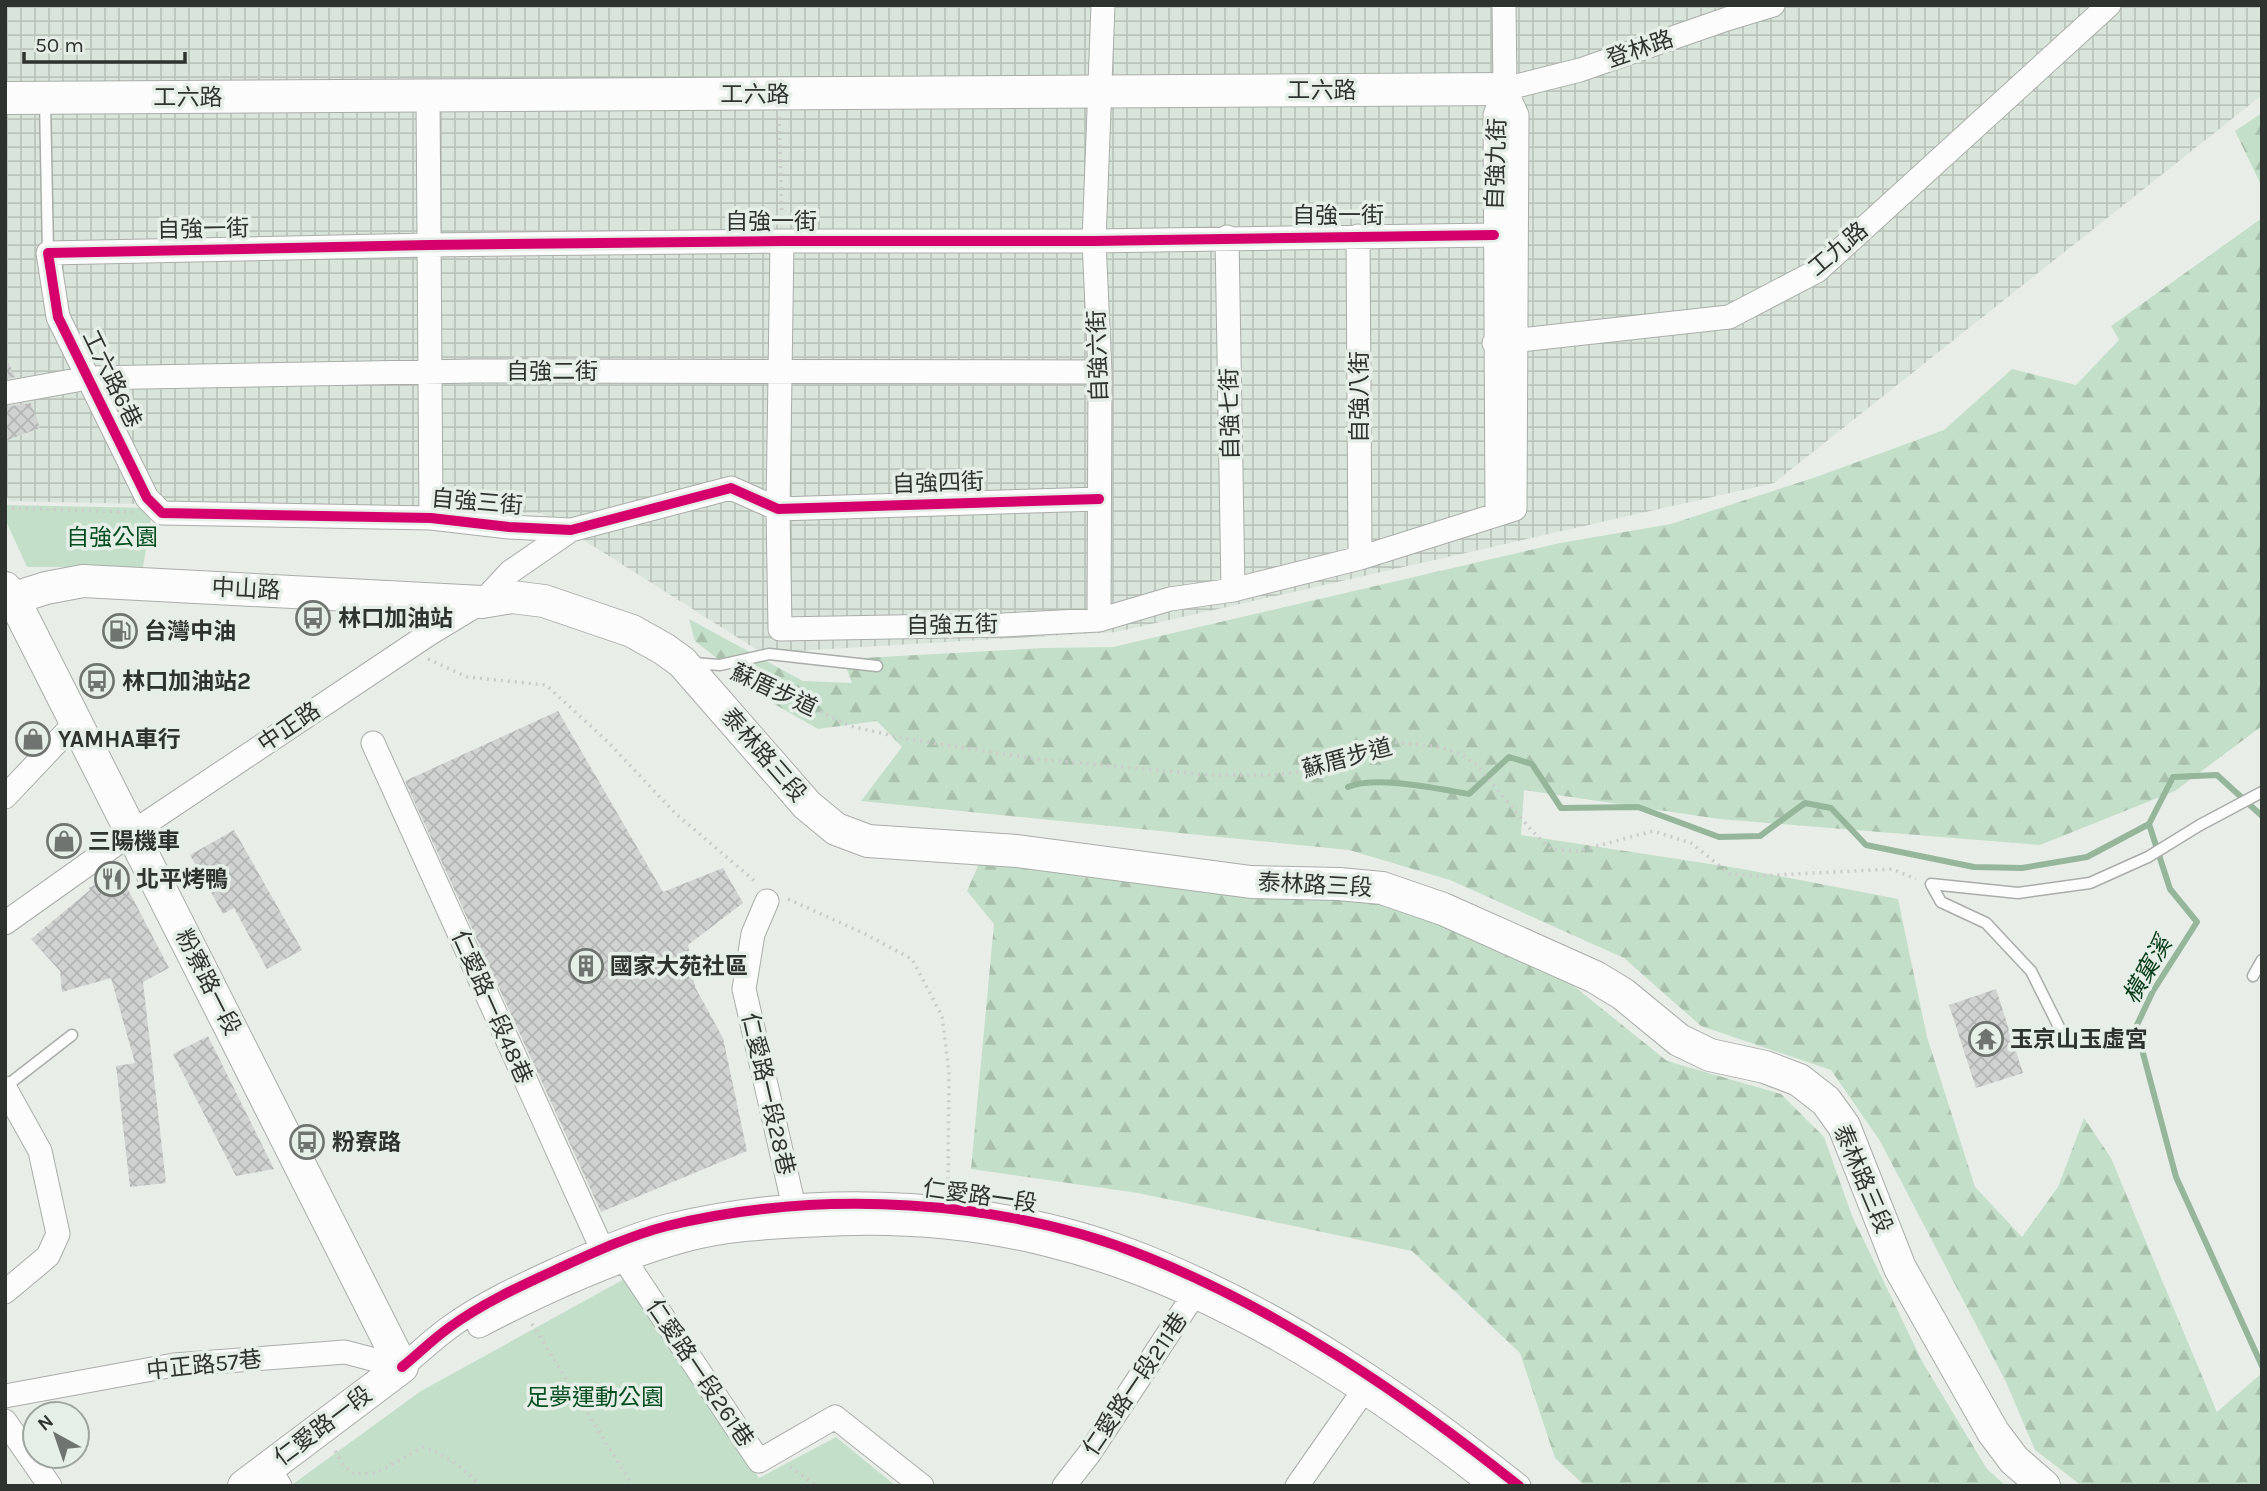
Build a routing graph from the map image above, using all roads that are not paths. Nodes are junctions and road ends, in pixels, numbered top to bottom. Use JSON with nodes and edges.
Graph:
{"nodes":[{"id":1,"x":1103,"y":5,"type":"edge"},
{"id":2,"x":1504,"y":5,"type":"edge"},
{"id":3,"x":1773,"y":5,"type":"edge"},
{"id":4,"x":2109,"y":5,"type":"edge"},
{"id":5,"x":1505,"y":89,"type":"junction"},
{"id":6,"x":1101,"y":92,"type":"junction"},
{"id":7,"x":428,"y":96,"type":"junction"},
{"id":8,"x":5,"y":98,"type":"edge"},
{"id":9,"x":45,"y":98,"type":"junction"},
{"id":10,"x":1494,"y":235,"type":"junction"},
{"id":11,"x":1358,"y":236,"type":"junction"},
{"id":12,"x":1227,"y":237,"type":"junction"},
{"id":13,"x":782,"y":241,"type":"junction"},
{"id":14,"x":1094,"y":241,"type":"junction"},
{"id":15,"x":429,"y":245,"type":"junction"},
{"id":16,"x":48,"y":253,"type":"junction"},
{"id":17,"x":1517,"y":341,"type":"junction"},
{"id":18,"x":1494,"y":343,"type":"junction"},
{"id":19,"x":430,"y":372,"type":"junction"},
{"id":20,"x":780,"y":372,"type":"junction"},
{"id":21,"x":1100,"y":372,"type":"junction"},
{"id":22,"x":88,"y":378,"type":"junction"},
{"id":23,"x":5,"y":393,"type":"edge"},
{"id":24,"x":1099,"y":499,"type":"junction"},
{"id":25,"x":778,"y":509,"type":"junction"},
{"id":26,"x":162,"y":513,"type":"joint"},
{"id":27,"x":1497,"y":514,"type":"junction"},
{"id":28,"x":431,"y":518,"type":"junction"},
{"id":29,"x":571,"y":530,"type":"junction"},
{"id":30,"x":1360,"y":558,"type":"junction"},
{"id":31,"x":5,"y":567,"type":"edge"},
{"id":32,"x":1233,"y":590,"type":"junction"},
{"id":33,"x":7,"y":598,"type":"edge"},
{"id":34,"x":482,"y":603,"type":"junction"},
{"id":35,"x":1099,"y":620,"type":"junction"},
{"id":36,"x":682,"y":662,"type":"junction"},
{"id":37,"x":877,"y":666,"type":"dead end"},
{"id":38,"x":77,"y":721,"type":"junction"},
{"id":39,"x":373,"y":743,"type":"dead end"},
{"id":40,"x":2262,"y":792,"type":"edge"},
{"id":41,"x":5,"y":797,"type":"edge"},
{"id":42,"x":132,"y":832,"type":"junction"},
{"id":43,"x":774,"y":898,"type":"road end"},
{"id":44,"x":5,"y":923,"type":"edge"},
{"id":45,"x":2262,"y":960,"type":"edge"},
{"id":46,"x":2253,"y":976,"type":"dead end"},
{"id":47,"x":2060,"y":1029,"type":"dead end"},
{"id":48,"x":72,"y":1035,"type":"dead end"},
{"id":49,"x":5,"y":1088,"type":"edge"},
{"id":50,"x":794,"y":1207,"type":"junction"},
{"id":51,"x":601,"y":1249,"type":"junction"},
{"id":52,"x":624,"y":1259,"type":"junction"},
{"id":53,"x":1198,"y":1289,"type":"junction"},
{"id":54,"x":5,"y":1292,"type":"edge"},
{"id":55,"x":402,"y":1367,"type":"junction"},
{"id":56,"x":1367,"y":1384,"type":"junction"},
{"id":57,"x":5,"y":1396,"type":"edge"},
{"id":58,"x":5,"y":1421,"type":"edge"},
{"id":59,"x":264,"y":1480,"type":"edge"},
{"id":60,"x":51,"y":1486,"type":"edge"},
{"id":61,"x":922,"y":1486,"type":"edge"},
{"id":62,"x":1064,"y":1486,"type":"edge"},
{"id":63,"x":1297,"y":1486,"type":"edge"},
{"id":64,"x":1492,"y":1486,"type":"edge"},
{"id":65,"x":1519,"y":1486,"type":"edge"},
{"id":66,"x":2044,"y":1486,"type":"edge"}],
"edges":[{"from":1,"to":6,"type":"street","name":"自強六街"},
{"from":2,"to":5,"type":"street"},
{"from":3,"to":5,"type":"street","name":"登林路"},
{"from":4,"to":17,"type":"street","name":"工九路"},
{"from":5,"to":6,"type":"main road","name":"工六路"},
{"from":5,"to":10,"type":"street","name":"自強九街"},
{"from":5,"to":17,"type":"street","name":"自強九街"},
{"from":6,"to":7,"type":"main road","name":"工六路"},
{"from":6,"to":14,"type":"street","name":"自強六街"},
{"from":7,"to":9,"type":"main road","name":"工六路"},
{"from":7,"to":15,"type":"street"},
{"from":8,"to":9,"type":"main road","name":"工六路"},
{"from":9,"to":16,"type":"lane","name":"工六路6巷"},
{"from":10,"to":11,"type":"street","name":"自強一街"},
{"from":10,"to":18,"type":"street","name":"自強九街"},
{"from":11,"to":12,"type":"street","name":"自強一街"},
{"from":11,"to":30,"type":"street","name":"自強八街"},
{"from":12,"to":14,"type":"street","name":"自強一街"},
{"from":12,"to":32,"type":"street","name":"自強七街"},
{"from":13,"to":14,"type":"street","name":"自強一街"},
{"from":13,"to":15,"type":"street","name":"自強一街"},
{"from":13,"to":20,"type":"street","name":"自強五街"},
{"from":14,"to":21,"type":"street","name":"自強六街"},
{"from":15,"to":16,"type":"street","name":"自強一街"},
{"from":15,"to":19,"type":"street"},
{"from":16,"to":22,"type":"street","name":"工六路6巷"},
{"from":17,"to":18,"type":"street","name":"工九路"},
{"from":17,"to":27,"type":"street","name":"自強九街"},
{"from":18,"to":27,"type":"street","name":"自強九街"},
{"from":19,"to":20,"type":"street","name":"自強二街"},
{"from":19,"to":22,"type":"street","name":"自強二街"},
{"from":19,"to":28,"type":"street"},
{"from":20,"to":21,"type":"street","name":"自強二街"},
{"from":20,"to":25,"type":"street","name":"自強五街"},
{"from":21,"to":24,"type":"street","name":"自強六街"},
{"from":22,"to":23,"type":"street","name":"自強二街"},
{"from":22,"to":26,"type":"street","name":"工六路6巷"},
{"from":24,"to":25,"type":"street","name":"自強四街"},
{"from":24,"to":35,"type":"street","name":"自強六街"},
{"from":25,"to":29,"type":"street","name":"自強三街"},
{"from":25,"to":35,"type":"street","name":"自強五街"},
{"from":26,"to":28,"type":"street","name":"自強三街"},
{"from":27,"to":30,"type":"street","name":"自強五街"},
{"from":28,"to":29,"type":"street","name":"自強三街"},
{"from":29,"to":34,"type":"street","name":"中正路"},
{"from":30,"to":32,"type":"street","name":"自強五街"},
{"from":31,"to":33,"type":"main road","name":"粉寮路一段"},
{"from":32,"to":35,"type":"street","name":"自強五街"},
{"from":33,"to":34,"type":"main road","name":"中山路"},
{"from":33,"to":38,"type":"main road","name":"粉寮路一段"},
{"from":34,"to":36,"type":"main road","name":"泰林路三段"},
{"from":34,"to":42,"type":"street","name":"中正路"},
{"from":36,"to":37,"type":"lane"},
{"from":36,"to":66,"type":"main road","name":"泰林路三段"},
{"from":38,"to":41,"type":"street"},
{"from":38,"to":42,"type":"main road","name":"粉寮路一段"},
{"from":39,"to":51,"type":"street","name":"仁愛路一段48巷"},
{"from":40,"to":47,"type":"lane"},
{"from":42,"to":44,"type":"street","name":"中正路"},
{"from":42,"to":55,"type":"main road","name":"粉寮路一段"},
{"from":43,"to":50,"type":"street","name":"仁愛路一段28巷"},
{"from":45,"to":46,"type":"lane"},
{"from":48,"to":49,"type":"lane"},
{"from":49,"to":54,"type":"street"},
{"from":50,"to":51,"type":"street","name":"仁愛路一段"},
{"from":50,"to":53,"type":"street","name":"仁愛路一段"},
{"from":51,"to":52,"type":"street"},
{"from":51,"to":55,"type":"street","name":"仁愛路一段"},
{"from":52,"to":53,"type":"street","name":"仁愛路一段"},
{"from":52,"to":55,"type":"street","name":"仁愛路一段"},
{"from":52,"to":61,"type":"street","name":"仁愛路一段261巷"},
{"from":53,"to":56,"type":"street","name":"仁愛路一段"},
{"from":53,"to":62,"type":"street","name":"仁愛路一段211巷"},
{"from":55,"to":57,"type":"street","name":"中正路57巷"},
{"from":55,"to":59,"type":"main road","name":"仁愛路一段"},
{"from":56,"to":63,"type":"street"},
{"from":56,"to":64,"type":"street","name":"仁愛路一段"},
{"from":56,"to":65,"type":"street","name":"仁愛路一段"},
{"from":58,"to":60,"type":"street"}]}
